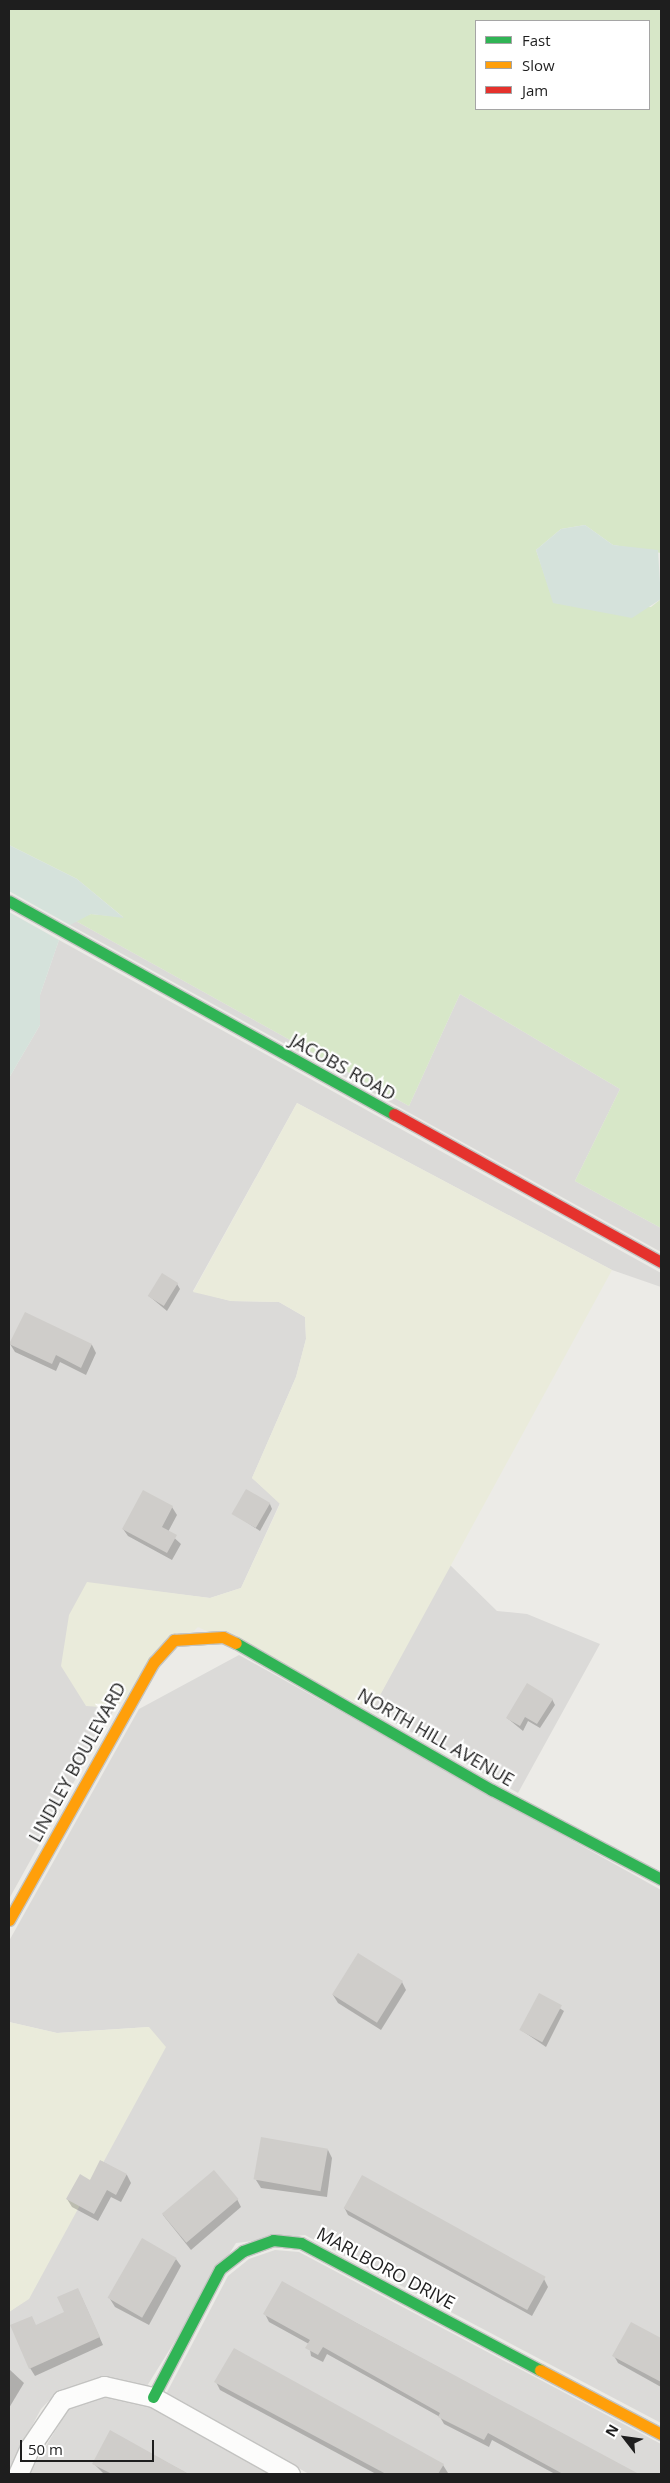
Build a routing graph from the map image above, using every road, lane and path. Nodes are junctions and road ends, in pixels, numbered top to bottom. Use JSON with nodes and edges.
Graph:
{"nodes":[{"id":1,"x":9,"y":901,"type":"edge"},
{"id":2,"x":661,"y":1262,"type":"edge"},
{"id":3,"x":191,"y":1637,"type":"joint"},
{"id":4,"x":661,"y":1879,"type":"edge"},
{"id":5,"x":9,"y":1920,"type":"edge"},
{"id":6,"x":153,"y":2397,"type":"junction"},
{"id":7,"x":661,"y":2434,"type":"edge"},
{"id":8,"x":18,"y":2474,"type":"edge"},
{"id":9,"x":290,"y":2474,"type":"edge"}],
"edges":[{"from":1,"to":2,"type":"street","name":"JACOBS ROAD"},
{"from":3,"to":4,"type":"street","name":"NORTH HILL AVENUE"},
{"from":3,"to":5,"type":"street","name":"LINDLEY BOULEVARD"},
{"from":6,"to":7,"type":"street","name":"MARLBORO DRIVE"},
{"from":6,"to":8,"type":"street"},
{"from":6,"to":9,"type":"street"}]}
